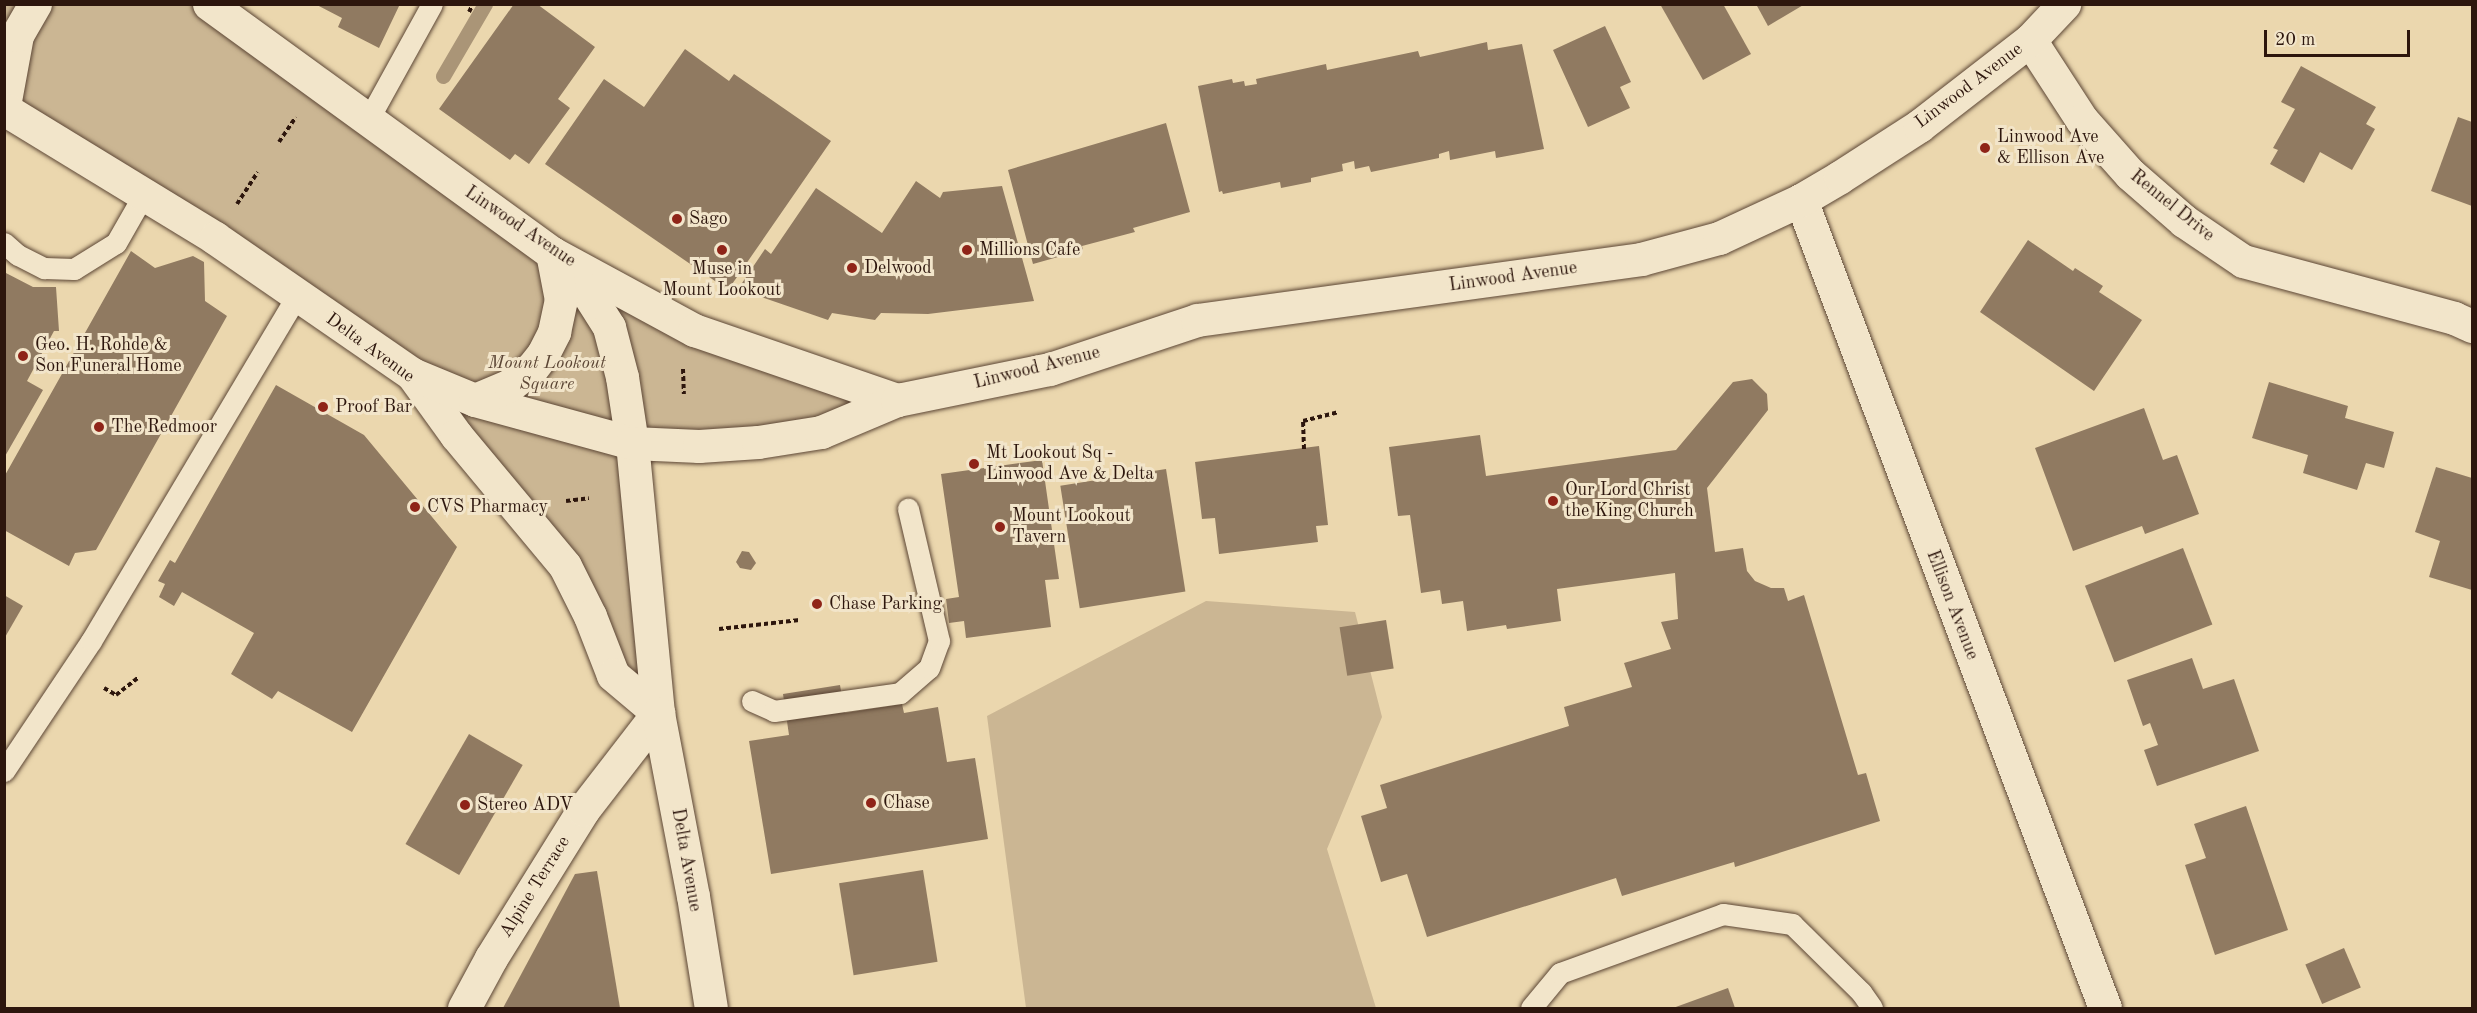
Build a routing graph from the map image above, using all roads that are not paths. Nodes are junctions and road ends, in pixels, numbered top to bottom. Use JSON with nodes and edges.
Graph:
{"nodes":[{"id":1,"x":35,"y":4,"type":"edge"},
{"id":2,"x":209,"y":4,"type":"edge"},
{"id":3,"x":432,"y":4,"type":"edge"},
{"id":4,"x":2064,"y":4,"type":"edge"},
{"id":5,"x":2030,"y":40,"type":"junction"},
{"id":6,"x":4,"y":108,"type":"edge"},
{"id":7,"x":368,"y":120,"type":"junction"},
{"id":8,"x":144,"y":194,"type":"junction"},
{"id":9,"x":1801,"y":200,"type":"junction"},
{"id":10,"x":4,"y":243,"type":"edge"},
{"id":11,"x":552,"y":253,"type":"junction"},
{"id":12,"x":297,"y":295,"type":"junction"},
{"id":13,"x":2472,"y":326,"type":"edge"},
{"id":14,"x":412,"y":374,"type":"junction"},
{"id":15,"x":475,"y":400,"type":"junction"},
{"id":16,"x":897,"y":400,"type":"junction"},
{"id":17,"x":632,"y":443,"type":"junction"},
{"id":18,"x":909,"y":509,"type":"dead end"},
{"id":19,"x":752,"y":701,"type":"dead end"},
{"id":20,"x":658,"y":713,"type":"junction"},
{"id":21,"x":4,"y":771,"type":"edge"},
{"id":22,"x":464,"y":1008,"type":"edge"},
{"id":23,"x":711,"y":1008,"type":"edge"},
{"id":24,"x":1531,"y":1008,"type":"edge"},
{"id":25,"x":1872,"y":1008,"type":"edge"},
{"id":26,"x":2105,"y":1008,"type":"edge"}],
"edges":[{"from":1,"to":6,"type":"main road"},
{"from":2,"to":7,"type":"main road","name":"Linwood Avenue"},
{"from":3,"to":7,"type":"lane"},
{"from":4,"to":5,"type":"main road","name":"Linwood Avenue"},
{"from":5,"to":9,"type":"main road","name":"Linwood Avenue"},
{"from":5,"to":13,"type":"main road","name":"Rennel Drive"},
{"from":6,"to":8,"type":"main road","name":"Delta Avenue"},
{"from":7,"to":11,"type":"main road","name":"Linwood Avenue"},
{"from":8,"to":10,"type":"lane"},
{"from":8,"to":12,"type":"main road","name":"Delta Avenue"},
{"from":9,"to":16,"type":"main road","name":"Linwood Avenue"},
{"from":9,"to":26,"type":"main road","name":"Ellison Avenue"},
{"from":11,"to":15,"type":"main road"},
{"from":11,"to":16,"type":"main road","name":"Linwood Avenue"},
{"from":11,"to":17,"type":"main road","name":"Delta Avenue"},
{"from":12,"to":14,"type":"main road","name":"Delta Avenue"},
{"from":12,"to":21,"type":"lane"},
{"from":14,"to":15,"type":"main road","name":"Linwood Avenue"},
{"from":14,"to":20,"type":"main road","name":"Delta Avenue"},
{"from":15,"to":17,"type":"main road","name":"Linwood Avenue"},
{"from":16,"to":17,"type":"main road","name":"Linwood Avenue"},
{"from":17,"to":20,"type":"main road","name":"Delta Avenue"},
{"from":18,"to":19,"type":"lane"},
{"from":20,"to":22,"type":"main road","name":"Alpine Terrace"},
{"from":20,"to":23,"type":"main road","name":"Delta Avenue"},
{"from":24,"to":25,"type":"lane"}]}
